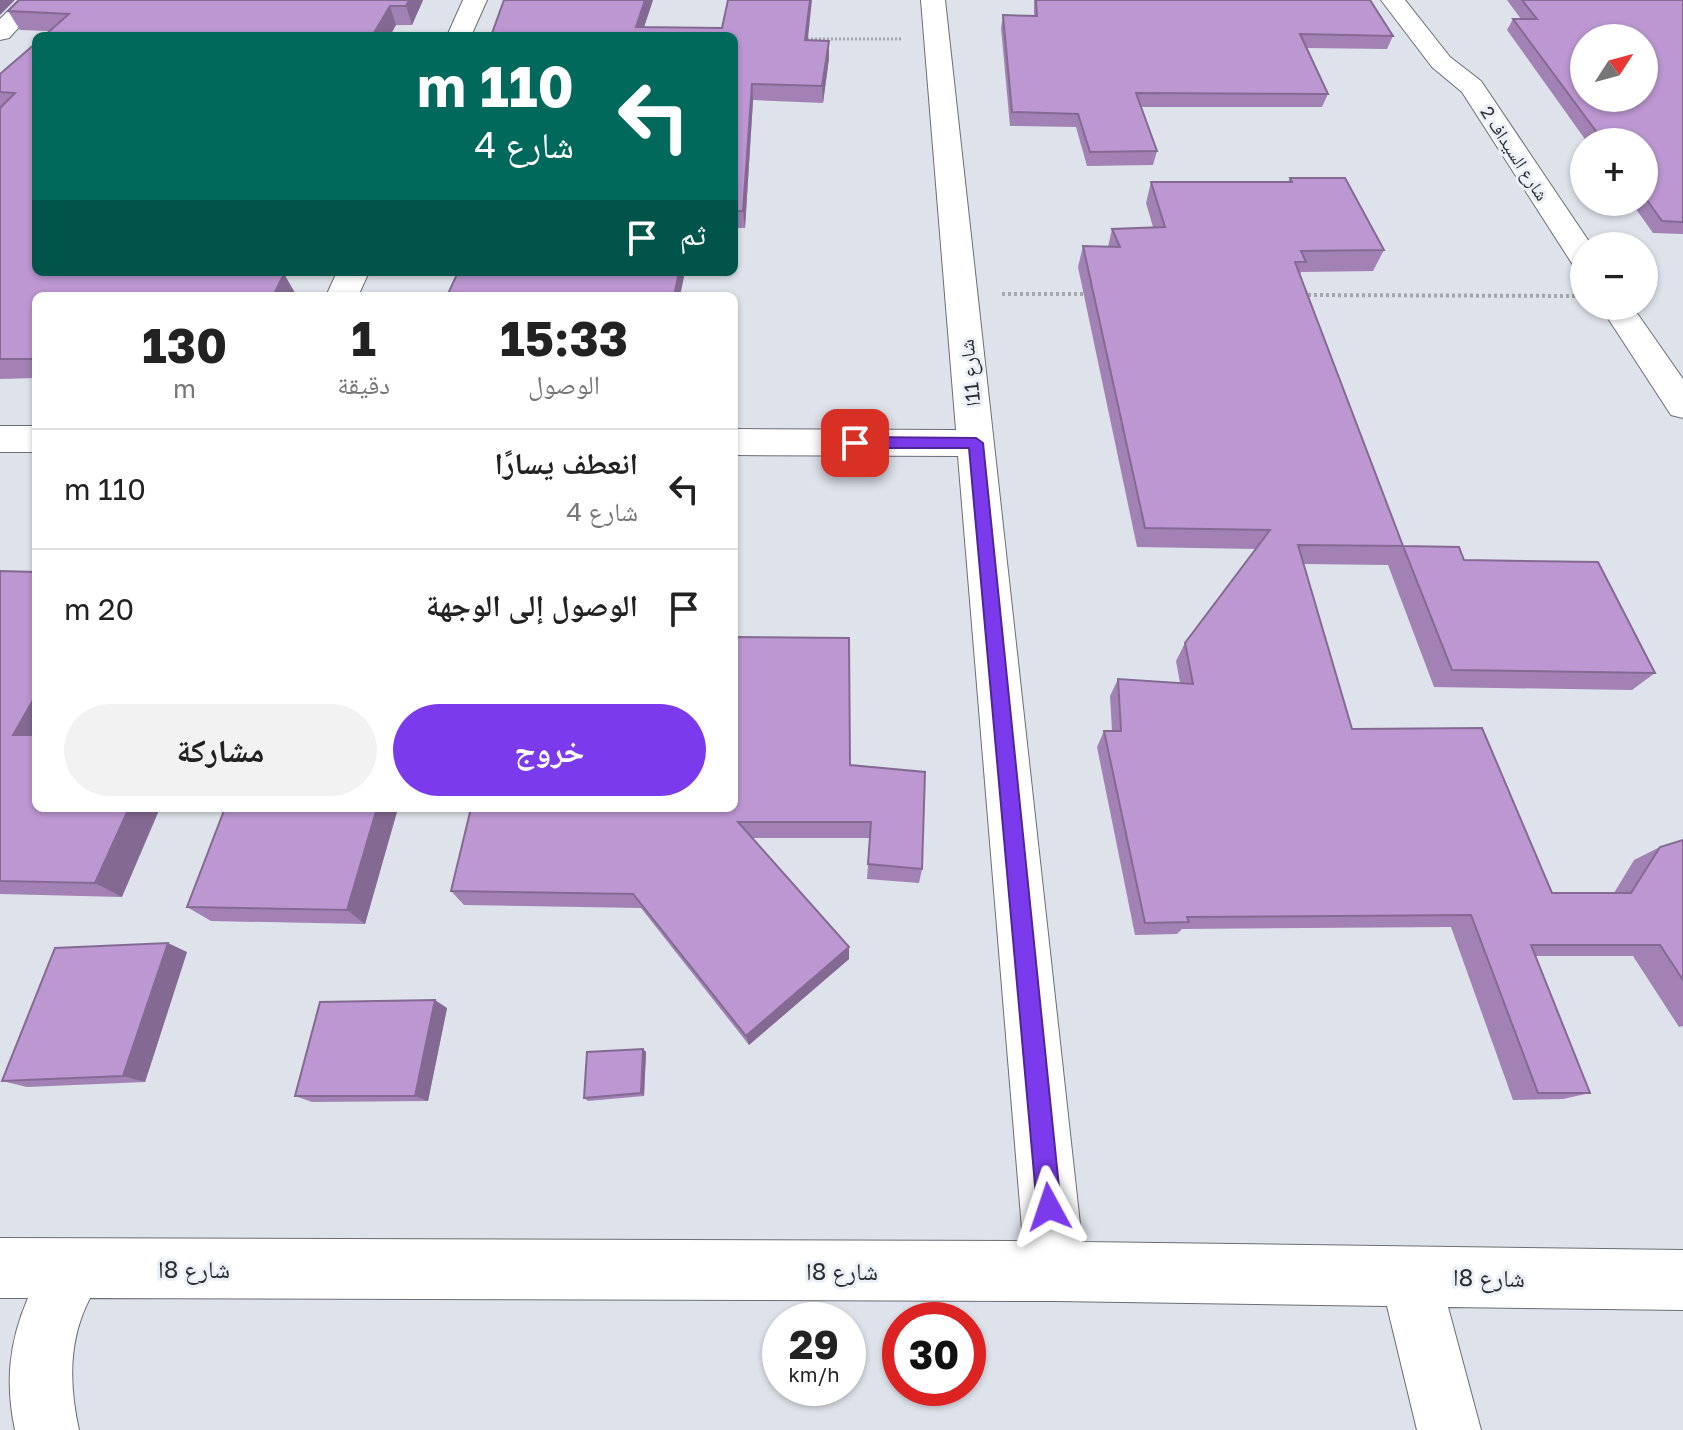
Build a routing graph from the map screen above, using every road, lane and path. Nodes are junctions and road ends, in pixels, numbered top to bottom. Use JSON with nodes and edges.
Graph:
{"nodes":[{"id":1,"x":32,"y":0,"type":"edge"},
{"id":2,"x":475,"y":0,"type":"edge"},
{"id":3,"x":1393,"y":0,"type":"edge"},
{"id":4,"x":935,"y":19,"type":"edge"},
{"id":5,"x":1445,"y":26,"type":"dead end"},
{"id":6,"x":461,"y":32,"type":"edge"},
{"id":7,"x":0,"y":33,"type":"edge"},
{"id":8,"x":796,"y":39,"type":"edge"},
{"id":9,"x":1472,"y":87,"type":"junction"},
{"id":10,"x":1550,"y":208,"type":"junction"},
{"id":11,"x":1570,"y":208,"type":"edge"},
{"id":12,"x":1570,"y":237,"type":"edge"},
{"id":13,"x":961,"y":294,"type":"junction"},
{"id":14,"x":1089,"y":294,"type":"edge"},
{"id":15,"x":1296,"y":295,"type":"edge"},
{"id":16,"x":1570,"y":296,"type":"edge"},
{"id":17,"x":1625,"y":320,"type":"edge"},
{"id":18,"x":1683,"y":406,"type":"edge"},
{"id":19,"x":0,"y":439,"type":"edge"},
{"id":20,"x":32,"y":439,"type":"edge"},
{"id":21,"x":738,"y":442,"type":"edge"},
{"id":22,"x":976,"y":443,"type":"junction"},
{"id":23,"x":0,"y":1268,"type":"edge"},
{"id":24,"x":74,"y":1268,"type":"junction"},
{"id":25,"x":1055,"y":1271,"type":"junction"},
{"id":26,"x":1410,"y":1276,"type":"junction"},
{"id":27,"x":1683,"y":1280,"type":"edge"},
{"id":28,"x":47,"y":1430,"type":"edge"},
{"id":29,"x":1449,"y":1430,"type":"edge"}],
"edges":[{"from":1,"to":7,"type":"street"},
{"from":2,"to":6,"type":"street"},
{"from":3,"to":9,"type":"street","name":"شارع السيداف 2"},
{"from":4,"to":8,"type":"path"},
{"from":4,"to":13,"type":"street","name":"شارع 11ا"},
{"from":5,"to":9,"type":"street","name":"شارع السيداف 2"},
{"from":9,"to":10,"type":"street","name":"شارع السيداف 2"},
{"from":10,"to":11,"type":"path"},
{"from":10,"to":12,"type":"street","name":"شارع السيداف 2"},
{"from":13,"to":14,"type":"path"},
{"from":13,"to":22,"type":"street","name":"شارع 11ا"},
{"from":15,"to":16,"type":"path"},
{"from":17,"to":18,"type":"street"},
{"from":19,"to":20,"type":"street"},
{"from":21,"to":22,"type":"street"},
{"from":22,"to":25,"type":"street","name":"شارع 11ا"},
{"from":23,"to":24,"type":"street","name":"شارع 8ا"},
{"from":24,"to":25,"type":"street","name":"شارع 8ا"},
{"from":24,"to":28,"type":"street"},
{"from":25,"to":26,"type":"street","name":"شارع 8ا"},
{"from":26,"to":27,"type":"street","name":"شارع 8ا"},
{"from":26,"to":29,"type":"street"}]}
